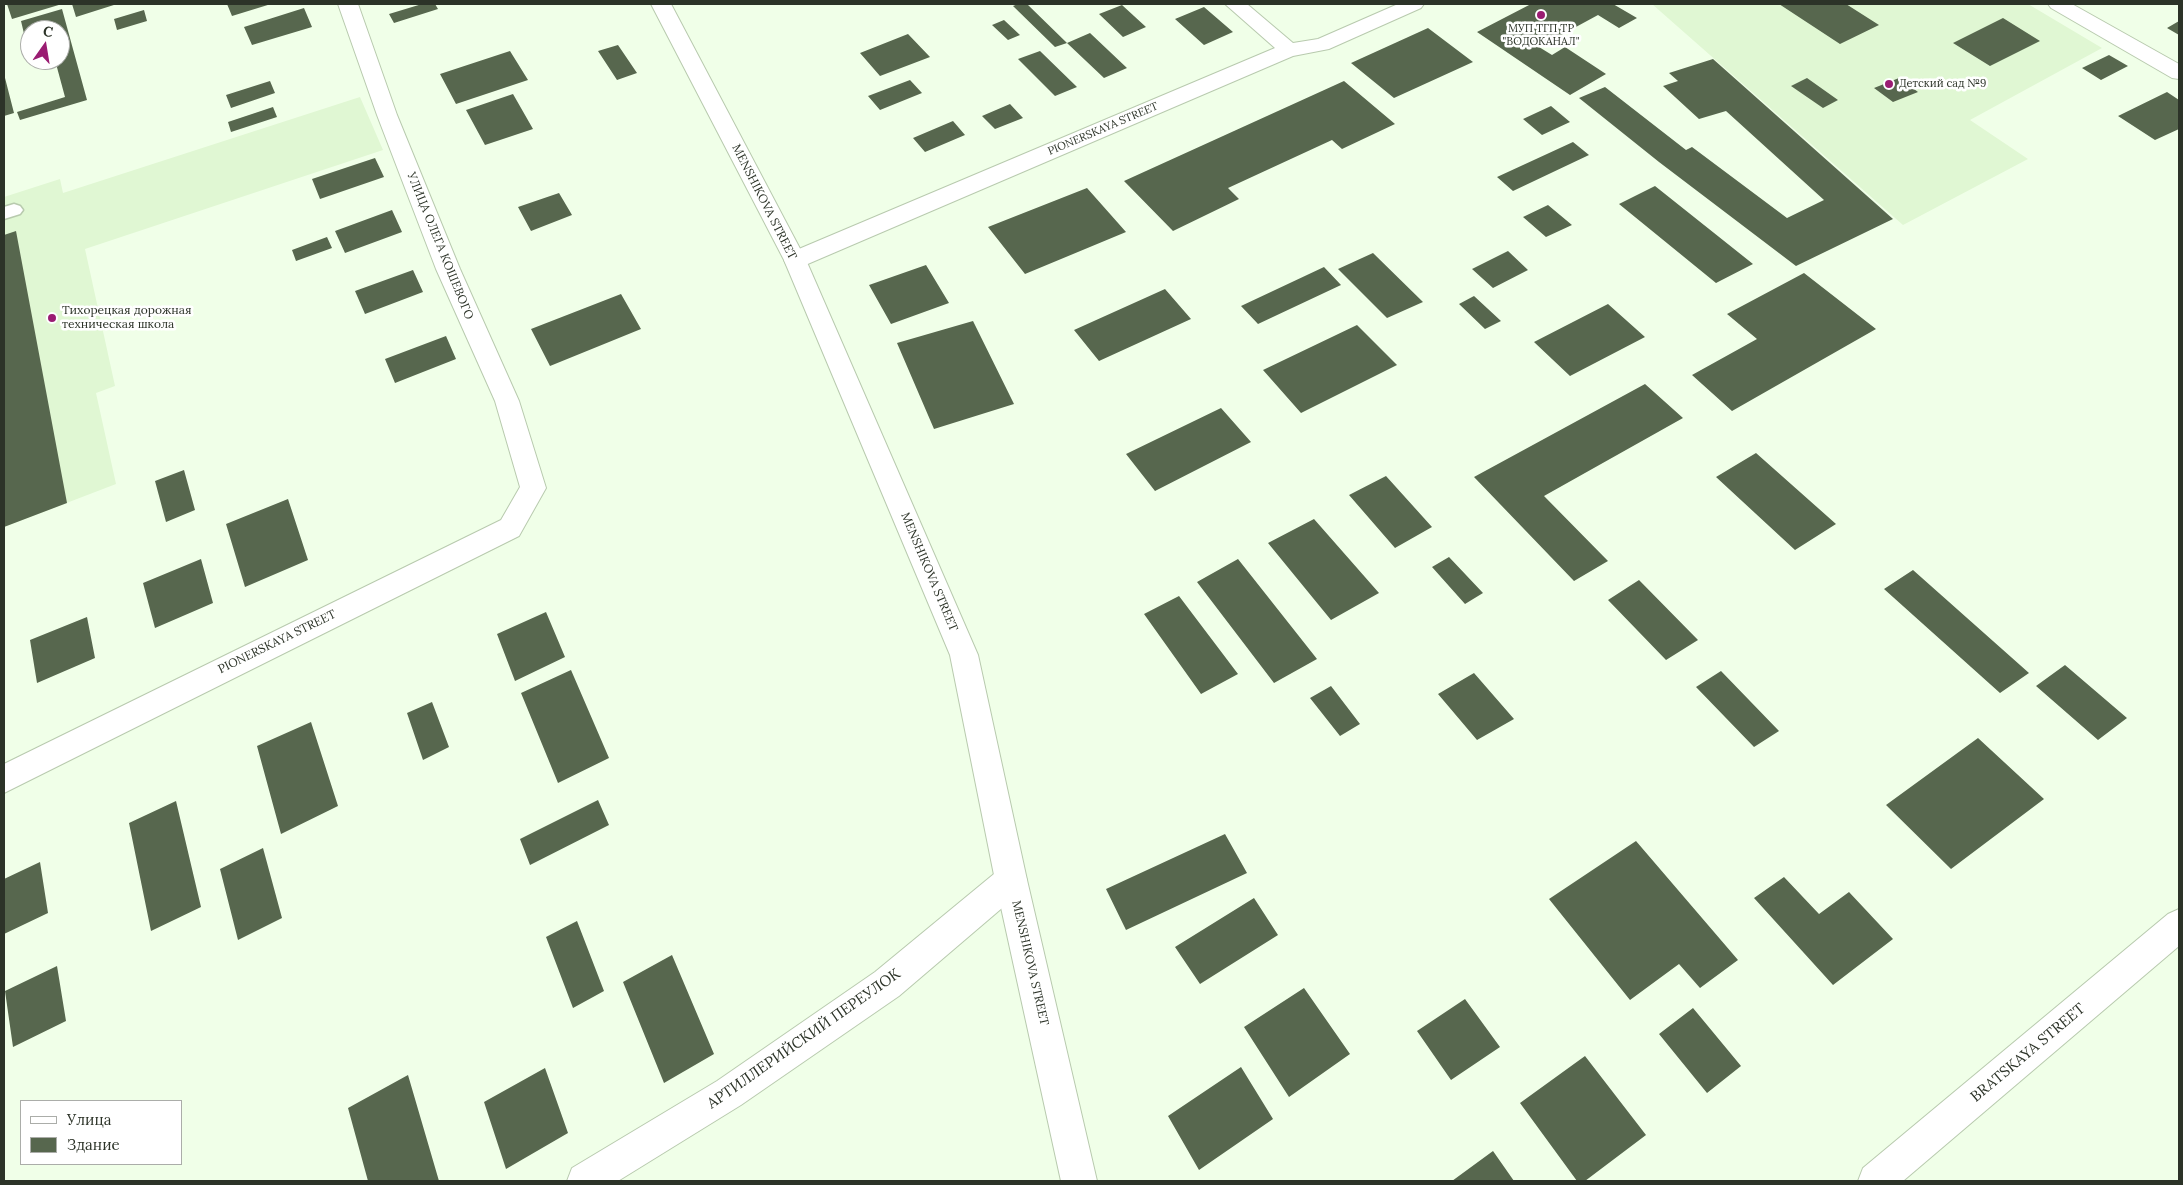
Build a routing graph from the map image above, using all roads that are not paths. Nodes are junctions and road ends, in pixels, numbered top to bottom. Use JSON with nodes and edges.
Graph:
{"nodes":[{"id":1,"x":348,"y":4,"type":"edge"},
{"id":2,"x":661,"y":4,"type":"edge"},
{"id":3,"x":1235,"y":4,"type":"edge"},
{"id":4,"x":1414,"y":4,"type":"edge"},
{"id":5,"x":2058,"y":4,"type":"edge"},
{"id":6,"x":1288,"y":50,"type":"junction"},
{"id":7,"x":2179,"y":73,"type":"edge"},
{"id":8,"x":795,"y":260,"type":"junction"},
{"id":9,"x":533,"y":488,"type":"joint"},
{"id":10,"x":4,"y":779,"type":"edge"},
{"id":11,"x":1011,"y":880,"type":"junction"},
{"id":12,"x":2179,"y":925,"type":"edge"},
{"id":13,"x":585,"y":1181,"type":"edge"},
{"id":14,"x":1079,"y":1181,"type":"edge"},
{"id":15,"x":1876,"y":1181,"type":"edge"}],
"edges":[{"from":1,"to":9,"type":"street","name":"УЛИЦА ОЛЕГА КОШЕВОГО"},
{"from":2,"to":8,"type":"street","name":"MENSHIKOVA STREET"},
{"from":3,"to":6,"type":"street"},
{"from":4,"to":6,"type":"street","name":"PIONERSKAYA STREET"},
{"from":5,"to":7,"type":"street"},
{"from":6,"to":8,"type":"street","name":"PIONERSKAYA STREET"},
{"from":8,"to":11,"type":"street","name":"MENSHIKOVA STREET"},
{"from":9,"to":10,"type":"street","name":"PIONERSKAYA STREET"},
{"from":11,"to":13,"type":"street","name":"АРТИЛЛЕРИЙСКИЙ ПЕРЕУЛОК"},
{"from":11,"to":14,"type":"street","name":"MENSHIKOVA STREET"},
{"from":12,"to":15,"type":"street","name":"BRATSKAYA STREET"}]}
